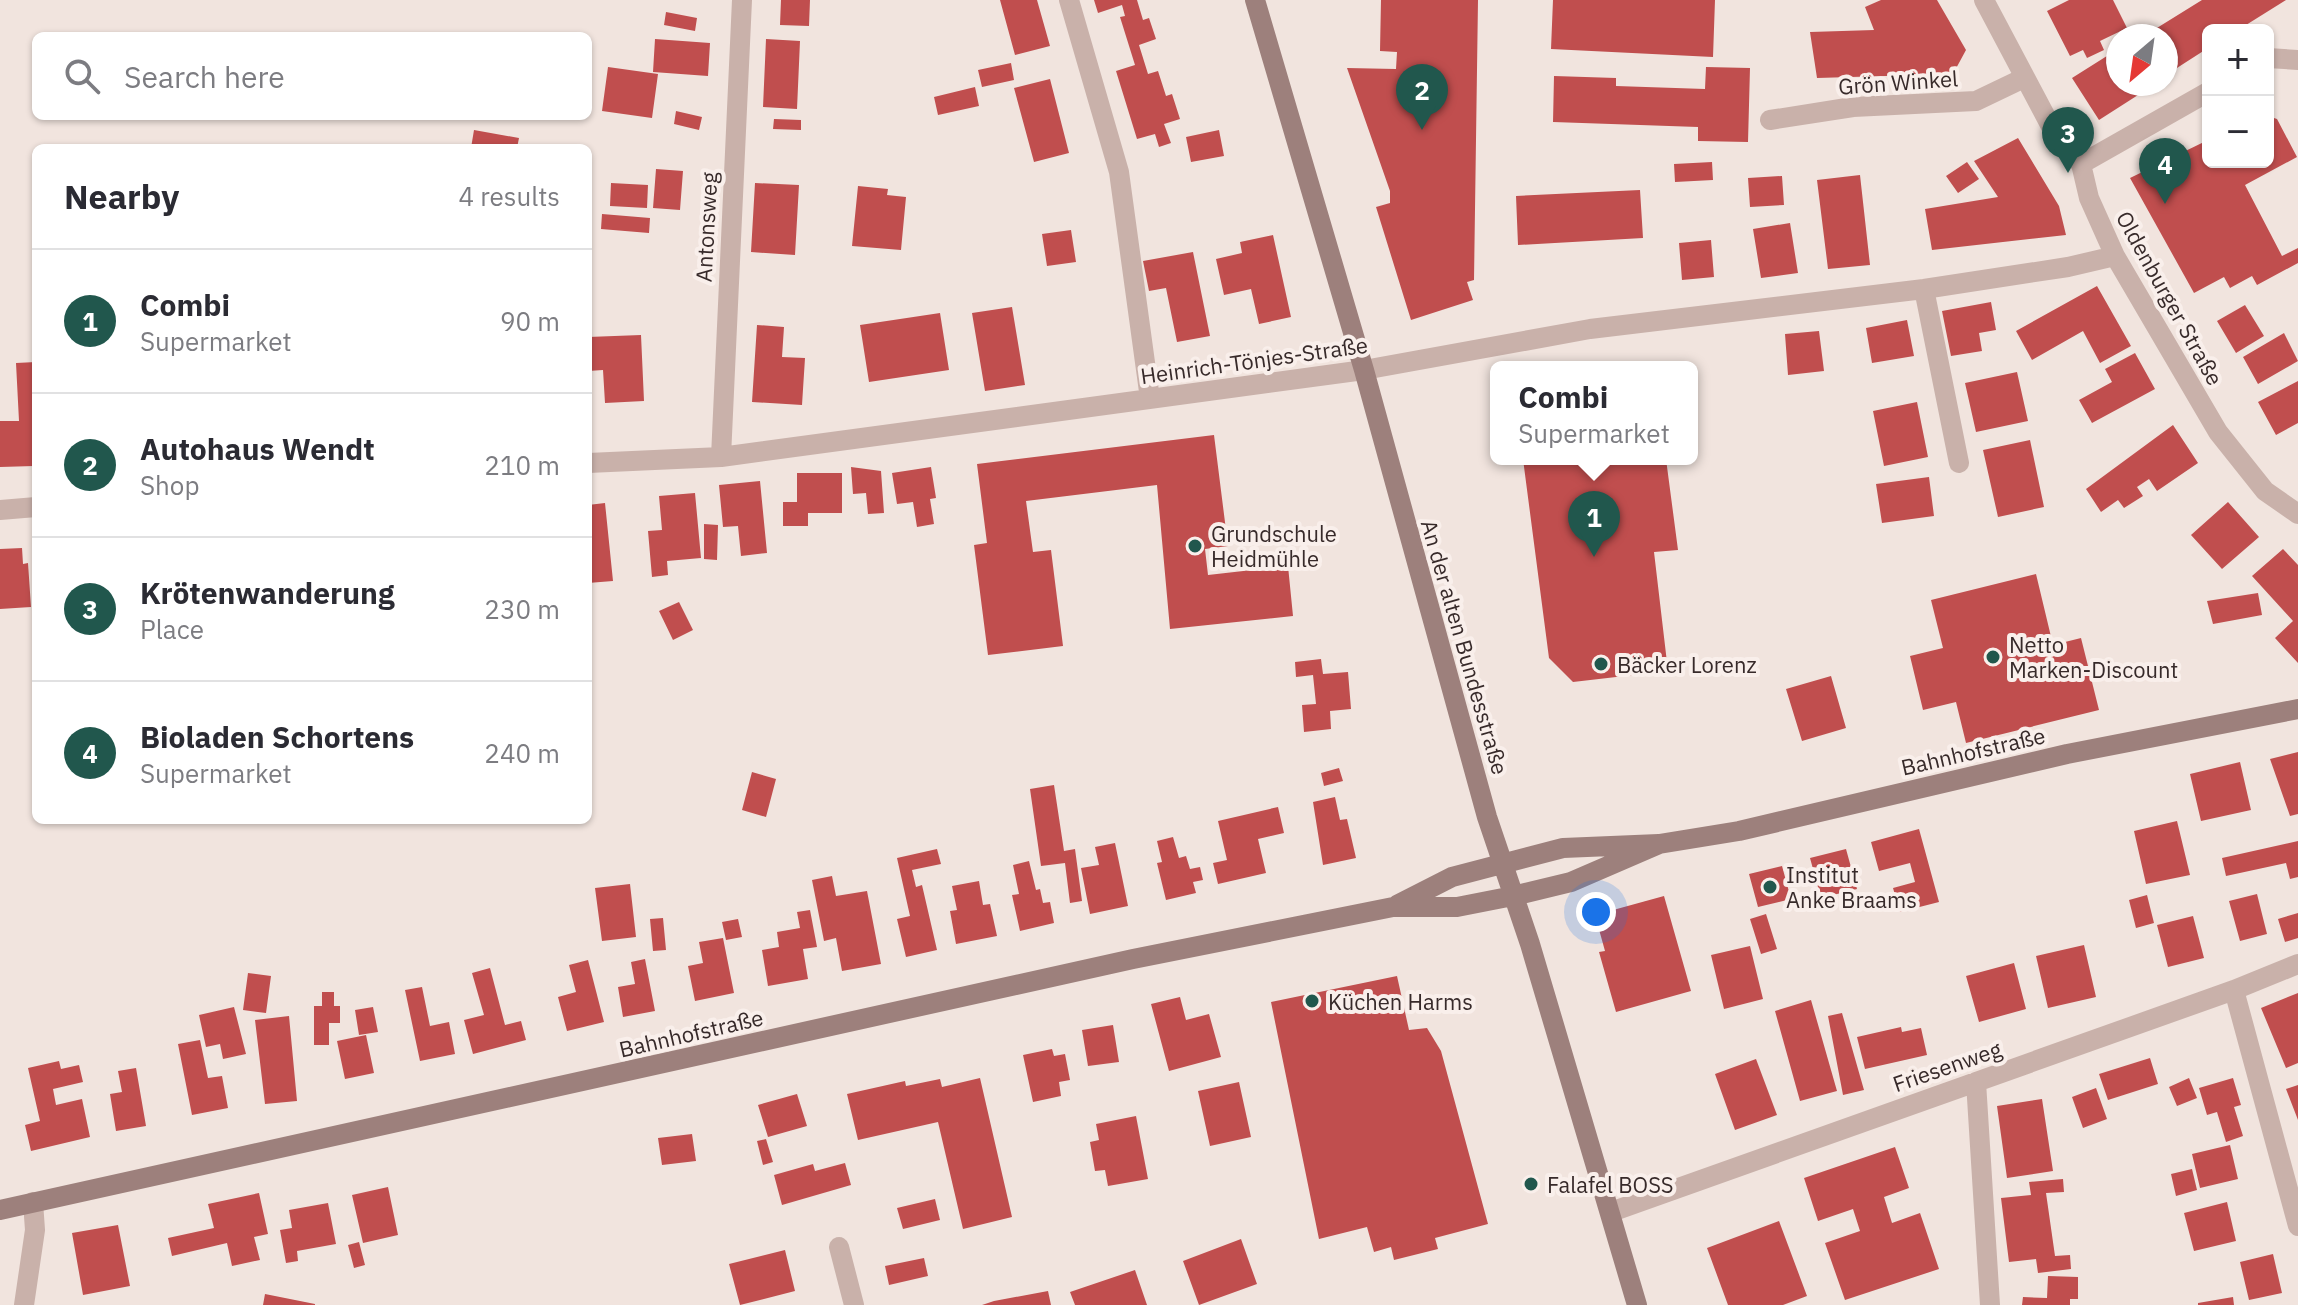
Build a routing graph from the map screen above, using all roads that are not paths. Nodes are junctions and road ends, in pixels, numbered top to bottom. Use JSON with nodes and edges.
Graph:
{"nodes":[{"id":1,"x":742,"y":0,"type":"edge"},
{"id":2,"x":1069,"y":0,"type":"edge"},
{"id":3,"x":1255,"y":0,"type":"edge"},
{"id":4,"x":1984,"y":0,"type":"edge"},
{"id":5,"x":2274,"y":58,"type":"edge"},
{"id":6,"x":2298,"y":60,"type":"edge"},
{"id":7,"x":2024,"y":78,"type":"junction"},
{"id":8,"x":2202,"y":95,"type":"edge"},
{"id":9,"x":1770,"y":120,"type":"dead end"},
{"id":10,"x":2081,"y":164,"type":"junction"},
{"id":11,"x":2115,"y":256,"type":"junction"},
{"id":12,"x":1924,"y":289,"type":"junction"},
{"id":13,"x":1364,"y":370,"type":"junction"},
{"id":14,"x":1150,"y":399,"type":"junction"},
{"id":15,"x":721,"y":457,"type":"junction"},
{"id":16,"x":592,"y":463,"type":"edge"},
{"id":17,"x":1959,"y":463,"type":"dead end"},
{"id":18,"x":32,"y":507,"type":"edge"},
{"id":19,"x":0,"y":510,"type":"edge"},
{"id":20,"x":2298,"y":514,"type":"edge"},
{"id":21,"x":2298,"y":709,"type":"edge"},
{"id":22,"x":1659,"y":844,"type":"junction"},
{"id":23,"x":1502,"y":863,"type":"junction"},
{"id":24,"x":1513,"y":896,"type":"junction"},
{"id":25,"x":1393,"y":907,"type":"junction"},
{"id":26,"x":2298,"y":964,"type":"edge"},
{"id":27,"x":2234,"y":990,"type":"junction"},
{"id":28,"x":1976,"y":1082,"type":"junction"},
{"id":29,"x":33,"y":1202,"type":"junction"},
{"id":30,"x":0,"y":1210,"type":"edge"},
{"id":31,"x":1611,"y":1212,"type":"junction"},
{"id":32,"x":2298,"y":1226,"type":"edge"},
{"id":33,"x":839,"y":1247,"type":"dead end"},
{"id":34,"x":24,"y":1305,"type":"edge"},
{"id":35,"x":854,"y":1305,"type":"edge"},
{"id":36,"x":1637,"y":1305,"type":"edge"},
{"id":37,"x":1990,"y":1305,"type":"edge"}],
"edges":[{"from":1,"to":15,"type":"street","name":"Antonsweg"},
{"from":2,"to":14,"type":"street"},
{"from":3,"to":13,"type":"street","name":"An der alten Bundesstraße"},
{"from":4,"to":7,"type":"street","name":"Oldenburger Straße"},
{"from":5,"to":6,"type":"street"},
{"from":7,"to":9,"type":"street","name":"Grön Winkel"},
{"from":7,"to":10,"type":"street","name":"Oldenburger Straße"},
{"from":8,"to":10,"type":"street"},
{"from":10,"to":11,"type":"street","name":"Oldenburger Straße"},
{"from":11,"to":12,"type":"street","name":"Heinrich-Tönjes-Straße"},
{"from":11,"to":20,"type":"street","name":"Oldenburger Straße"},
{"from":12,"to":13,"type":"street","name":"Heinrich-Tönjes-Straße"},
{"from":12,"to":17,"type":"street"},
{"from":13,"to":14,"type":"street","name":"Heinrich-Tönjes-Straße"},
{"from":13,"to":23,"type":"street","name":"An der alten Bundesstraße"},
{"from":14,"to":15,"type":"street","name":"Heinrich-Tönjes-Straße"},
{"from":15,"to":16,"type":"street","name":"Heinrich-Tönjes-Straße"},
{"from":18,"to":19,"type":"street"},
{"from":21,"to":22,"type":"street","name":"Bahnhofstraße"},
{"from":22,"to":23,"type":"street","name":"Bahnhofstraße"},
{"from":22,"to":24,"type":"street","name":"Bahnhofstraße"},
{"from":23,"to":24,"type":"street","name":"An der alten Bundesstraße"},
{"from":23,"to":25,"type":"street","name":"Bahnhofstraße"},
{"from":24,"to":25,"type":"street","name":"Bahnhofstraße"},
{"from":24,"to":31,"type":"street","name":"An der alten Bundesstraße"},
{"from":25,"to":29,"type":"street","name":"Bahnhofstraße"},
{"from":26,"to":27,"type":"street","name":"Friesenweg"},
{"from":27,"to":28,"type":"street","name":"Friesenweg"},
{"from":27,"to":32,"type":"street"},
{"from":28,"to":31,"type":"street","name":"Friesenweg"},
{"from":28,"to":37,"type":"street"},
{"from":29,"to":30,"type":"street","name":"Bahnhofstraße"},
{"from":29,"to":34,"type":"street"},
{"from":31,"to":36,"type":"street","name":"An der alten Bundesstraße"},
{"from":33,"to":35,"type":"street"}]}
